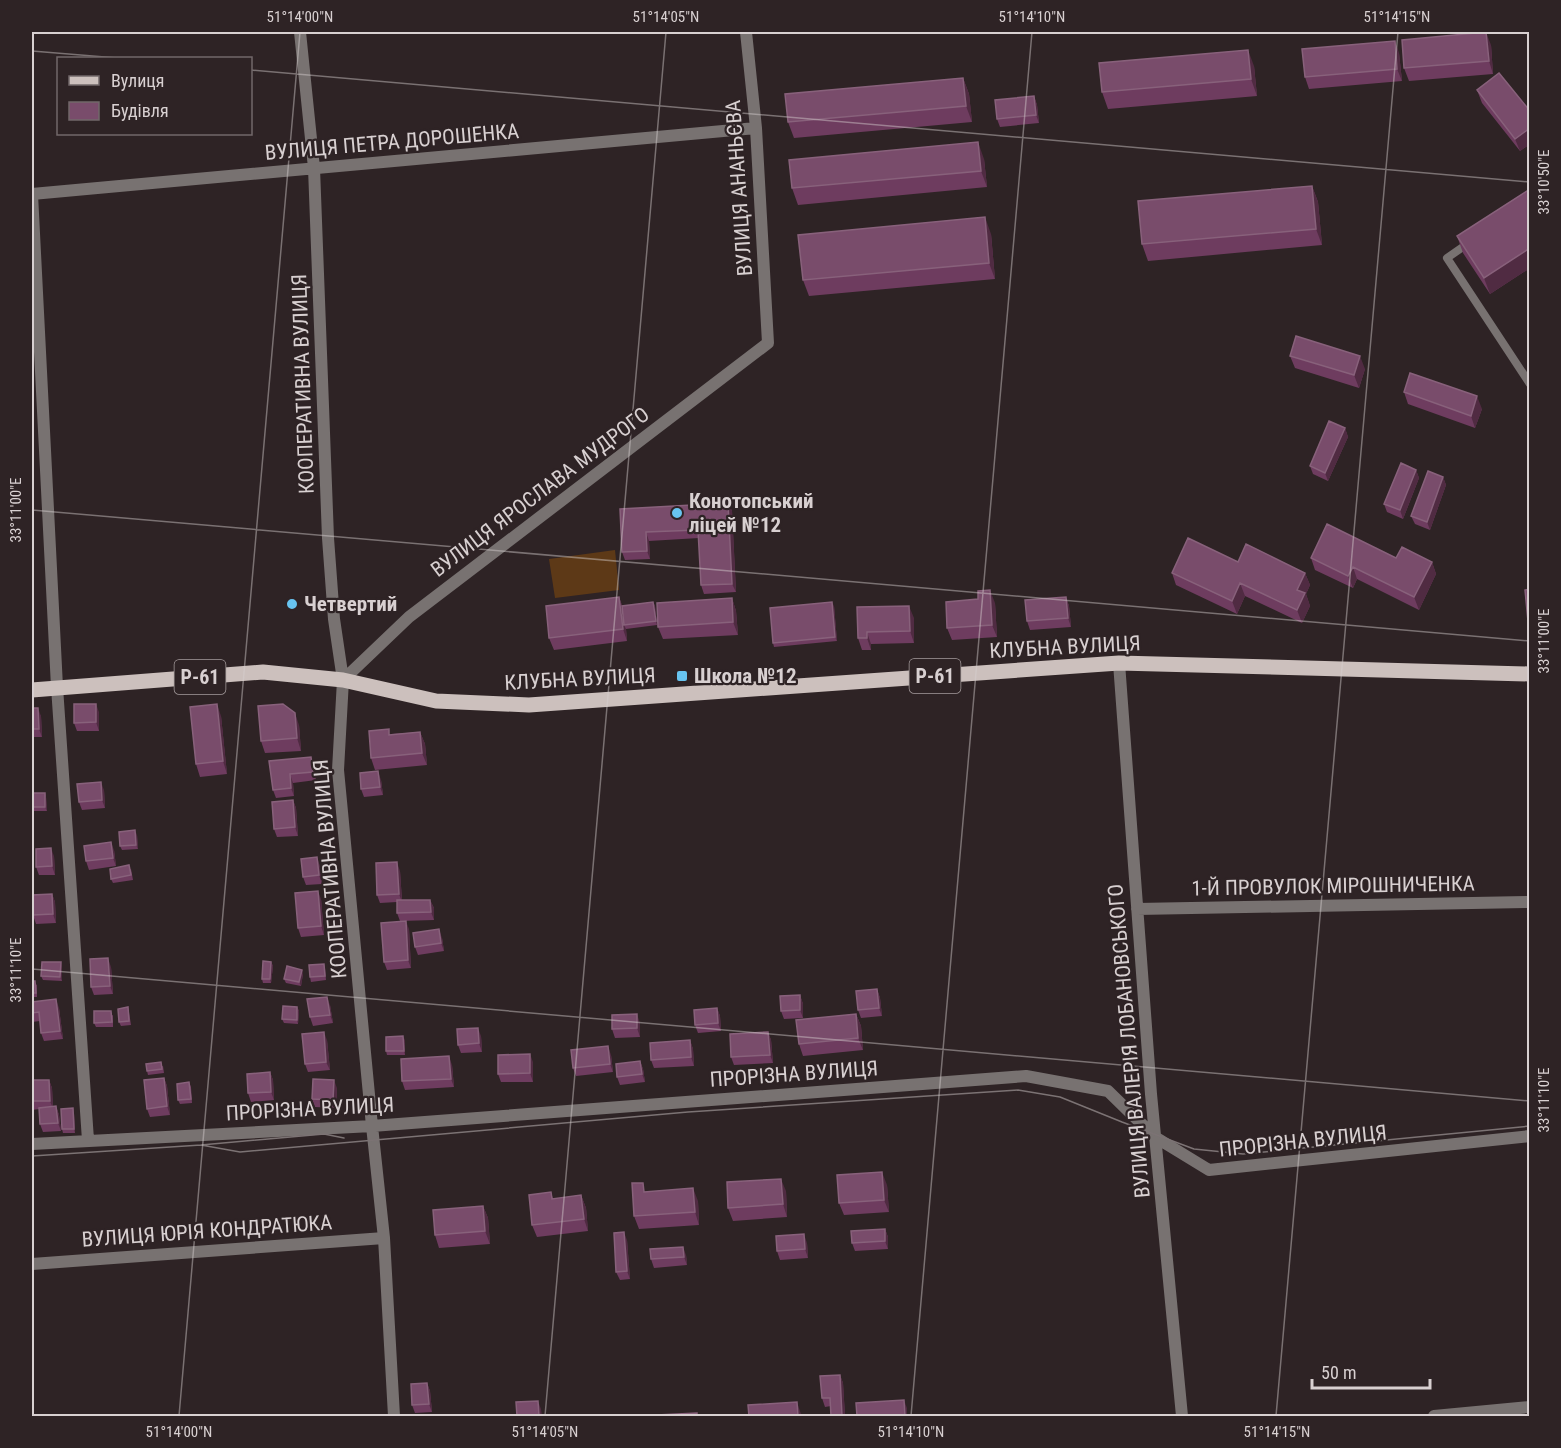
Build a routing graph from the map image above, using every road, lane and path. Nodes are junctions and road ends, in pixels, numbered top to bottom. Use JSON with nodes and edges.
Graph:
{"nodes":[{"id":1,"x":300,"y":32,"type":"edge"},
{"id":2,"x":746,"y":32,"type":"edge"},
{"id":3,"x":756,"y":128,"type":"junction"},
{"id":4,"x":314,"y":168,"type":"junction"},
{"id":5,"x":32,"y":194,"type":"edge"},
{"id":6,"x":1474,"y":239,"type":"edge"},
{"id":7,"x":768,"y":343,"type":"joint"},
{"id":8,"x":1530,"y":384,"type":"edge"},
{"id":9,"x":1119,"y":663,"type":"junction"},
{"id":10,"x":1530,"y":674,"type":"edge"},
{"id":11,"x":343,"y":680,"type":"junction"},
{"id":12,"x":57,"y":687,"type":"junction"},
{"id":13,"x":32,"y":690,"type":"edge"},
{"id":14,"x":1530,"y":902,"type":"edge"},
{"id":15,"x":1137,"y":909,"type":"junction"},
{"id":16,"x":372,"y":1126,"type":"junction"},
{"id":17,"x":1530,"y":1136,"type":"edge"},
{"id":18,"x":1155,"y":1137,"type":"junction"},
{"id":19,"x":88,"y":1140,"type":"junction"},
{"id":20,"x":32,"y":1144,"type":"edge"},
{"id":21,"x":384,"y":1238,"type":"junction"},
{"id":22,"x":32,"y":1263,"type":"edge"},
{"id":23,"x":1530,"y":1407,"type":"edge"},
{"id":24,"x":394,"y":1416,"type":"edge"},
{"id":25,"x":1182,"y":1416,"type":"edge"},
{"id":26,"x":1434,"y":1416,"type":"edge"}],
"edges":[{"from":1,"to":4,"type":"street","name":"КООПЕРАТИВНА ВУЛИЦЯ"},
{"from":2,"to":3,"type":"street","name":"ВУЛИЦЯ АНАНЬЄВА"},
{"from":3,"to":4,"type":"street","name":"ВУЛИЦЯ ПЕТРА ДОРОШЕНКА"},
{"from":3,"to":7,"type":"street","name":"ВУЛИЦЯ АНАНЬЄВА"},
{"from":4,"to":5,"type":"street","name":"ВУЛИЦЯ ПЕТРА ДОРОШЕНКА"},
{"from":4,"to":11,"type":"street","name":"КООПЕРАТИВНА ВУЛИЦЯ"},
{"from":5,"to":12,"type":"street"},
{"from":6,"to":8,"type":"lane"},
{"from":7,"to":11,"type":"street","name":"ВУЛИЦЯ ЯРОСЛАВА МУДРОГО"},
{"from":9,"to":10,"type":"main road","name":"КЛУБНА ВУЛИЦЯ","number":"Р-61"},
{"from":9,"to":11,"type":"main road","name":"КЛУБНА ВУЛИЦЯ","number":"Р-61"},
{"from":9,"to":15,"type":"street","name":"ВУЛИЦЯ ВАЛЕРІЯ ЛОБАНОВСЬКОГО"},
{"from":11,"to":12,"type":"main road","name":"КЛУБНА ВУЛИЦЯ","number":"Р-61"},
{"from":11,"to":16,"type":"street","name":"КООПЕРАТИВНА ВУЛИЦЯ"},
{"from":12,"to":13,"type":"main road","name":"КЛУБНА ВУЛИЦЯ","number":"Р-61"},
{"from":12,"to":19,"type":"street"},
{"from":14,"to":15,"type":"street","name":"1-Й ПРОВУЛОК МІРОШНИЧЕНКА"},
{"from":15,"to":18,"type":"street","name":"ВУЛИЦЯ ВАЛЕРІЯ ЛОБАНОВСЬКОГО"},
{"from":16,"to":18,"type":"street","name":"ПРОРІЗНА ВУЛИЦЯ"},
{"from":16,"to":19,"type":"street","name":"ПРОРІЗНА ВУЛИЦЯ"},
{"from":16,"to":21,"type":"street","name":"КООПЕРАТИВНА ВУЛИЦЯ"},
{"from":17,"to":18,"type":"street","name":"ПРОРІЗНА ВУЛИЦЯ"},
{"from":18,"to":25,"type":"street","name":"ВУЛИЦЯ ВАЛЕРІЯ ЛОБАНОВСЬКОГО"},
{"from":19,"to":20,"type":"street","name":"ПРОРІЗНА ВУЛИЦЯ"},
{"from":21,"to":22,"type":"street","name":"ВУЛИЦЯ ЮРІЯ КОНДРАТЮКА"},
{"from":21,"to":24,"type":"street","name":"КООПЕРАТИВНА ВУЛИЦЯ"},
{"from":23,"to":26,"type":"street"}]}
